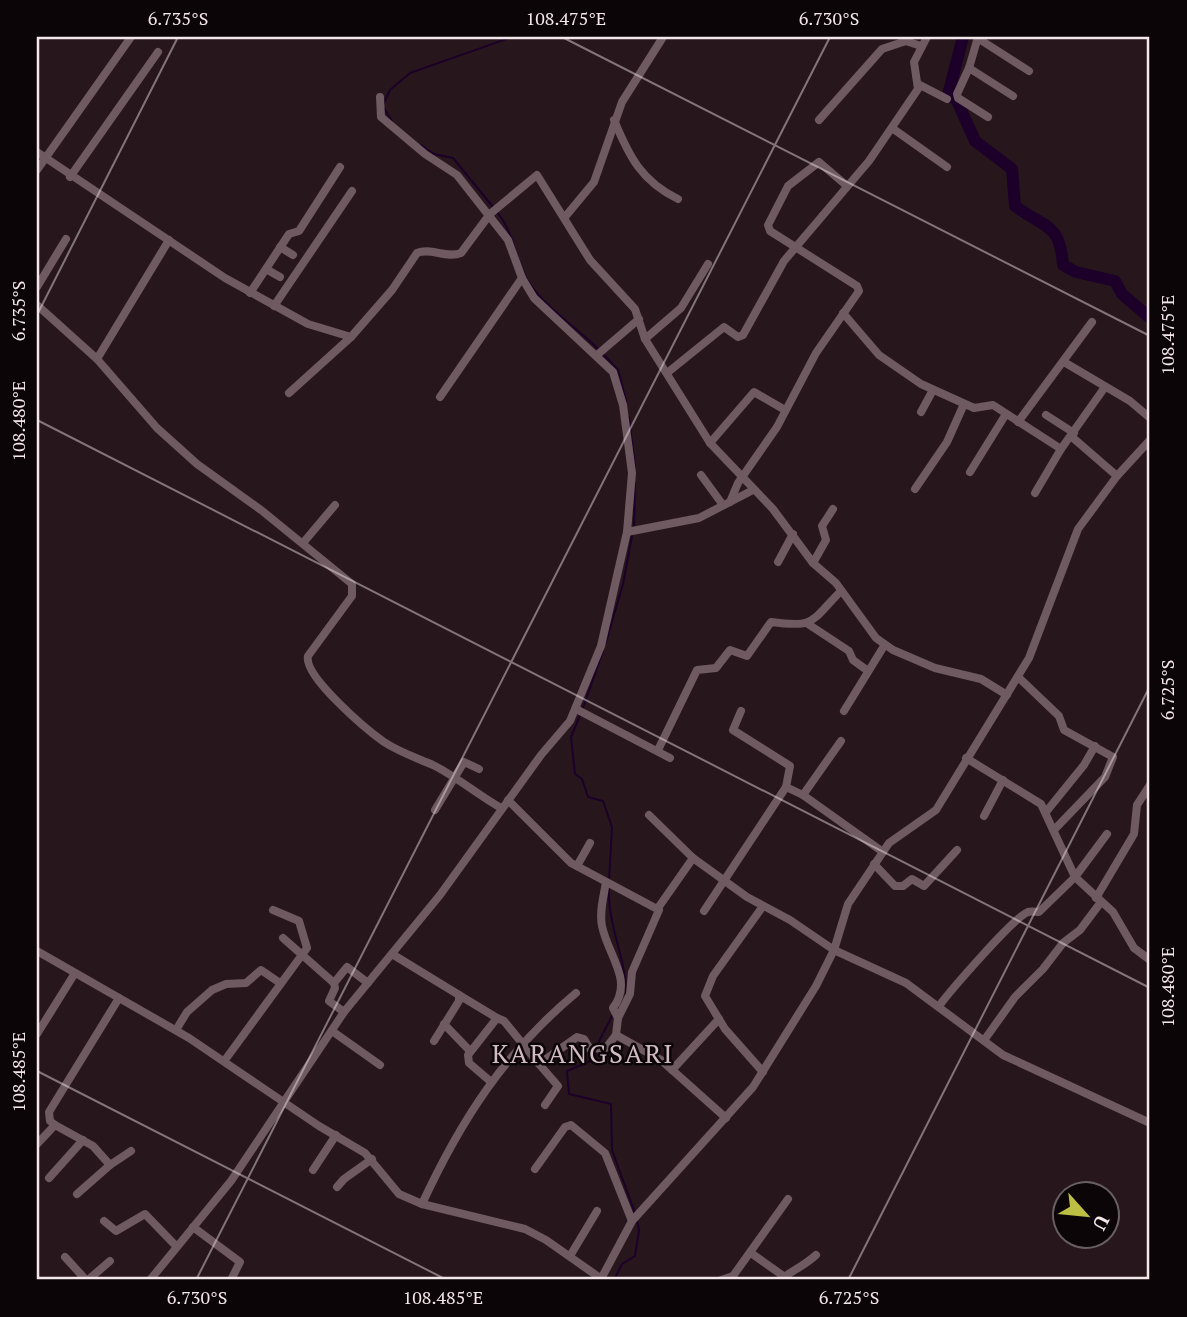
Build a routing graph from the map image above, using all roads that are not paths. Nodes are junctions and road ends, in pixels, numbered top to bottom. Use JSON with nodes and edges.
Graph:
{"nodes":[{"id":1,"x":131,"y":37,"type":"edge"},
{"id":2,"x":663,"y":37,"type":"edge"},
{"id":3,"x":927,"y":37,"type":"edge"},
{"id":4,"x":979,"y":38,"type":"edge"},
{"id":5,"x":921,"y":46,"type":"junction"},
{"id":6,"x":158,"y":52,"type":"dead end"},
{"id":7,"x":969,"y":68,"type":"junction"},
{"id":8,"x":1029,"y":71,"type":"dead end"},
{"id":9,"x":918,"y":85,"type":"junction"},
{"id":10,"x":1013,"y":96,"type":"dead end"},
{"id":11,"x":380,"y":97,"type":"dead end"},
{"id":12,"x":947,"y":99,"type":"dead end"},
{"id":13,"x":988,"y":117,"type":"dead end"},
{"id":14,"x":614,"y":119,"type":"junction"},
{"id":15,"x":819,"y":120,"type":"dead end"},
{"id":16,"x":892,"y":128,"type":"junction"},
{"id":17,"x":37,"y":152,"type":"edge"},
{"id":18,"x":46,"y":159,"type":"junction"},
{"id":19,"x":340,"y":167,"type":"dead end"},
{"id":20,"x":947,"y":167,"type":"dead end"},
{"id":21,"x":37,"y":170,"type":"edge"},
{"id":22,"x":70,"y":177,"type":"junction"},
{"id":23,"x":847,"y":186,"type":"junction"},
{"id":24,"x":352,"y":191,"type":"dead end"},
{"id":25,"x":678,"y":199,"type":"dead end"},
{"id":26,"x":493,"y":211,"type":"junction"},
{"id":27,"x":565,"y":217,"type":"junction"},
{"id":28,"x":66,"y":239,"type":"dead end"},
{"id":29,"x":169,"y":240,"type":"junction"},
{"id":30,"x":280,"y":247,"type":"junction"},
{"id":31,"x":797,"y":248,"type":"junction"},
{"id":32,"x":293,"y":255,"type":"dead end"},
{"id":33,"x":708,"y":264,"type":"dead end"},
{"id":34,"x":266,"y":269,"type":"junction"},
{"id":35,"x":280,"y":277,"type":"dead end"},
{"id":36,"x":522,"y":278,"type":"junction"},
{"id":37,"x":37,"y":287,"type":"edge"},
{"id":38,"x":250,"y":293,"type":"junction"},
{"id":39,"x":37,"y":305,"type":"edge"},
{"id":40,"x":274,"y":306,"type":"junction"},
{"id":41,"x":843,"y":313,"type":"junction"},
{"id":42,"x":639,"y":319,"type":"junction"},
{"id":43,"x":1092,"y":322,"type":"dead end"},
{"id":44,"x":351,"y":337,"type":"junction"},
{"id":45,"x":645,"y":339,"type":"junction"},
{"id":46,"x":600,"y":353,"type":"junction"},
{"id":47,"x":97,"y":359,"type":"junction"},
{"id":48,"x":1064,"y":362,"type":"junction"},
{"id":49,"x":667,"y":373,"type":"junction"},
{"id":50,"x":1105,"y":387,"type":"junction"},
{"id":51,"x":933,"y":390,"type":"junction"},
{"id":52,"x":289,"y":393,"type":"dead end"},
{"id":53,"x":440,"y":397,"type":"dead end"},
{"id":54,"x":964,"y":404,"type":"junction"},
{"id":55,"x":785,"y":410,"type":"junction"},
{"id":56,"x":920,"y":412,"type":"dead end"},
{"id":57,"x":1006,"y":414,"type":"junction"},
{"id":58,"x":1046,"y":415,"type":"dead end"},
{"id":59,"x":1150,"y":418,"type":"edge"},
{"id":60,"x":1018,"y":422,"type":"junction"},
{"id":61,"x":1073,"y":435,"type":"junction"},
{"id":62,"x":1150,"y":440,"type":"edge"},
{"id":63,"x":710,"y":443,"type":"junction"},
{"id":64,"x":1061,"y":449,"type":"junction"},
{"id":65,"x":970,"y":472,"type":"dead end"},
{"id":66,"x":701,"y":475,"type":"dead end"},
{"id":67,"x":1117,"y":476,"type":"junction"},
{"id":68,"x":742,"y":478,"type":"junction"},
{"id":69,"x":915,"y":489,"type":"dead end"},
{"id":70,"x":753,"y":490,"type":"junction"},
{"id":71,"x":1035,"y":493,"type":"dead end"},
{"id":72,"x":726,"y":504,"type":"junction"},
{"id":73,"x":335,"y":505,"type":"dead end"},
{"id":74,"x":833,"y":509,"type":"dead end"},
{"id":75,"x":631,"y":531,"type":"junction"},
{"id":76,"x":793,"y":534,"type":"junction"},
{"id":77,"x":303,"y":543,"type":"junction"},
{"id":78,"x":778,"y":562,"type":"dead end"},
{"id":79,"x":813,"y":563,"type":"junction"},
{"id":80,"x":841,"y":591,"type":"junction"},
{"id":81,"x":808,"y":624,"type":"junction"},
{"id":82,"x":884,"y":646,"type":"junction"},
{"id":83,"x":868,"y":671,"type":"junction"},
{"id":84,"x":1018,"y":677,"type":"junction"},
{"id":85,"x":1007,"y":695,"type":"junction"},
{"id":86,"x":580,"y":710,"type":"junction"},
{"id":87,"x":741,"y":711,"type":"dead end"},
{"id":88,"x":844,"y":711,"type":"dead end"},
{"id":89,"x":841,"y":741,"type":"dead end"},
{"id":90,"x":1095,"y":746,"type":"junction"},
{"id":91,"x":659,"y":751,"type":"junction"},
{"id":92,"x":670,"y":758,"type":"dead end"},
{"id":93,"x":966,"y":758,"type":"junction"},
{"id":94,"x":479,"y":769,"type":"dead end"},
{"id":95,"x":455,"y":779,"type":"junction"},
{"id":96,"x":1003,"y":780,"type":"junction"},
{"id":97,"x":1150,"y":785,"type":"edge"},
{"id":98,"x":786,"y":787,"type":"junction"},
{"id":99,"x":803,"y":795,"type":"junction"},
{"id":100,"x":508,"y":800,"type":"junction"},
{"id":101,"x":502,"y":808,"type":"junction"},
{"id":102,"x":435,"y":810,"type":"dead end"},
{"id":103,"x":1046,"y":812,"type":"junction"},
{"id":104,"x":649,"y":815,"type":"dead end"},
{"id":105,"x":984,"y":816,"type":"dead end"},
{"id":106,"x":1054,"y":830,"type":"junction"},
{"id":107,"x":1107,"y":834,"type":"dead end"},
{"id":108,"x":590,"y":843,"type":"dead end"},
{"id":109,"x":957,"y":850,"type":"dead end"},
{"id":110,"x":883,"y":852,"type":"junction"},
{"id":111,"x":693,"y":858,"type":"junction"},
{"id":112,"x":874,"y":864,"type":"junction"},
{"id":113,"x":577,"y":866,"type":"junction"},
{"id":114,"x":1075,"y":877,"type":"junction"},
{"id":115,"x":723,"y":880,"type":"junction"},
{"id":116,"x":607,"y":883,"type":"junction"},
{"id":117,"x":1099,"y":900,"type":"junction"},
{"id":118,"x":764,"y":906,"type":"junction"},
{"id":119,"x":658,"y":908,"type":"junction"},
{"id":120,"x":273,"y":910,"type":"dead end"},
{"id":121,"x":704,"y":911,"type":"dead end"},
{"id":122,"x":283,"y":938,"type":"dead end"},
{"id":123,"x":834,"y":950,"type":"junction"},
{"id":124,"x":37,"y":951,"type":"edge"},
{"id":125,"x":392,"y":954,"type":"junction"},
{"id":126,"x":302,"y":955,"type":"junction"},
{"id":127,"x":1150,"y":960,"type":"edge"},
{"id":128,"x":75,"y":973,"type":"junction"},
{"id":129,"x":280,"y":983,"type":"junction"},
{"id":130,"x":334,"y":983,"type":"junction"},
{"id":131,"x":368,"y":983,"type":"junction"},
{"id":132,"x":576,"y":993,"type":"dead end"},
{"id":133,"x":626,"y":993,"type":"junction"},
{"id":134,"x":459,"y":995,"type":"junction"},
{"id":135,"x":119,"y":998,"type":"junction"},
{"id":136,"x":939,"y":1006,"type":"junction"},
{"id":137,"x":344,"y":1012,"type":"junction"},
{"id":138,"x":497,"y":1018,"type":"junction"},
{"id":139,"x":719,"y":1019,"type":"junction"},
{"id":140,"x":444,"y":1024,"type":"junction"},
{"id":141,"x":176,"y":1030,"type":"junction"},
{"id":142,"x":332,"y":1031,"type":"junction"},
{"id":143,"x":37,"y":1034,"type":"edge"},
{"id":144,"x":616,"y":1035,"type":"junction"},
{"id":145,"x":985,"y":1040,"type":"junction"},
{"id":146,"x":434,"y":1041,"type":"dead end"},
{"id":147,"x":521,"y":1043,"type":"junction"},
{"id":148,"x":470,"y":1051,"type":"junction"},
{"id":149,"x":225,"y":1060,"type":"junction"},
{"id":150,"x":380,"y":1065,"type":"dead end"},
{"id":151,"x":540,"y":1065,"type":"junction"},
{"id":152,"x":672,"y":1070,"type":"junction"},
{"id":153,"x":763,"y":1072,"type":"junction"},
{"id":154,"x":490,"y":1081,"type":"junction"},
{"id":155,"x":284,"y":1103,"type":"junction"},
{"id":156,"x":545,"y":1105,"type":"dead end"},
{"id":157,"x":726,"y":1118,"type":"junction"},
{"id":158,"x":1150,"y":1123,"type":"edge"},
{"id":159,"x":55,"y":1125,"type":"junction"},
{"id":160,"x":336,"y":1135,"type":"junction"},
{"id":161,"x":83,"y":1140,"type":"junction"},
{"id":162,"x":37,"y":1144,"type":"edge"},
{"id":163,"x":131,"y":1151,"type":"dead end"},
{"id":164,"x":372,"y":1159,"type":"junction"},
{"id":165,"x":110,"y":1165,"type":"junction"},
{"id":166,"x":313,"y":1170,"type":"dead end"},
{"id":167,"x":535,"y":1170,"type":"dead end"},
{"id":168,"x":49,"y":1178,"type":"dead end"},
{"id":169,"x":337,"y":1187,"type":"dead end"},
{"id":170,"x":77,"y":1194,"type":"dead end"},
{"id":171,"x":788,"y":1199,"type":"dead end"},
{"id":172,"x":422,"y":1204,"type":"junction"},
{"id":173,"x":597,"y":1211,"type":"dead end"},
{"id":174,"x":104,"y":1221,"type":"dead end"},
{"id":175,"x":633,"y":1221,"type":"junction"},
{"id":176,"x":192,"y":1227,"type":"junction"},
{"id":177,"x":176,"y":1246,"type":"junction"},
{"id":178,"x":751,"y":1253,"type":"junction"},
{"id":179,"x":816,"y":1255,"type":"dead end"},
{"id":180,"x":570,"y":1256,"type":"junction"},
{"id":181,"x":65,"y":1258,"type":"dead end"},
{"id":182,"x":110,"y":1261,"type":"dead end"},
{"id":183,"x":736,"y":1278,"type":"edge"},
{"id":184,"x":785,"y":1279,"type":"edge"},
{"id":185,"x":87,"y":1280,"type":"edge"},
{"id":186,"x":150,"y":1280,"type":"edge"},
{"id":187,"x":231,"y":1280,"type":"edge"},
{"id":188,"x":602,"y":1280,"type":"edge"},
{"id":189,"x":721,"y":1280,"type":"edge"}],
"edges":[{"from":1,"to":18,"type":"street"},
{"from":2,"to":14,"type":"street"},
{"from":3,"to":5,"type":"street"},
{"from":4,"to":7,"type":"street"},
{"from":4,"to":8,"type":"street"},
{"from":5,"to":9,"type":"street"},
{"from":5,"to":15,"type":"street"},
{"from":6,"to":22,"type":"street"},
{"from":7,"to":10,"type":"street"},
{"from":7,"to":13,"type":"street"},
{"from":9,"to":12,"type":"street"},
{"from":9,"to":16,"type":"street"},
{"from":11,"to":26,"type":"street"},
{"from":14,"to":25,"type":"street"},
{"from":14,"to":27,"type":"street"},
{"from":16,"to":20,"type":"street"},
{"from":16,"to":23,"type":"street"},
{"from":17,"to":18,"type":"street"},
{"from":18,"to":21,"type":"street"},
{"from":18,"to":22,"type":"street"},
{"from":19,"to":30,"type":"street"},
{"from":22,"to":29,"type":"street"},
{"from":23,"to":31,"type":"street"},
{"from":23,"to":31,"type":"street"},
{"from":24,"to":40,"type":"street"},
{"from":26,"to":27,"type":"street"},
{"from":26,"to":36,"type":"street"},
{"from":26,"to":44,"type":"street"},
{"from":27,"to":42,"type":"street"},
{"from":28,"to":37,"type":"street"},
{"from":29,"to":38,"type":"street"},
{"from":29,"to":47,"type":"street"},
{"from":30,"to":32,"type":"street"},
{"from":30,"to":34,"type":"street"},
{"from":31,"to":41,"type":"street"},
{"from":31,"to":49,"type":"street"},
{"from":33,"to":45,"type":"street"},
{"from":34,"to":35,"type":"street"},
{"from":34,"to":38,"type":"street"},
{"from":36,"to":46,"type":"street"},
{"from":36,"to":53,"type":"street"},
{"from":38,"to":40,"type":"street"},
{"from":39,"to":47,"type":"street"},
{"from":40,"to":44,"type":"street"},
{"from":41,"to":51,"type":"street"},
{"from":41,"to":55,"type":"street"},
{"from":42,"to":45,"type":"street"},
{"from":42,"to":46,"type":"street"},
{"from":43,"to":48,"type":"street"},
{"from":44,"to":52,"type":"street"},
{"from":45,"to":49,"type":"street"},
{"from":46,"to":75,"type":"street"},
{"from":47,"to":77,"type":"street"},
{"from":48,"to":50,"type":"street"},
{"from":48,"to":60,"type":"street"},
{"from":49,"to":63,"type":"street"},
{"from":50,"to":59,"type":"street"},
{"from":50,"to":61,"type":"street"},
{"from":51,"to":54,"type":"street"},
{"from":51,"to":56,"type":"street"},
{"from":54,"to":57,"type":"street"},
{"from":54,"to":69,"type":"street"},
{"from":55,"to":63,"type":"street"},
{"from":55,"to":68,"type":"street"},
{"from":57,"to":60,"type":"street"},
{"from":57,"to":65,"type":"street"},
{"from":58,"to":61,"type":"street"},
{"from":60,"to":64,"type":"street"},
{"from":61,"to":64,"type":"street"},
{"from":61,"to":67,"type":"street"},
{"from":62,"to":67,"type":"street"},
{"from":63,"to":68,"type":"street"},
{"from":64,"to":71,"type":"street"},
{"from":66,"to":72,"type":"street"},
{"from":67,"to":84,"type":"street"},
{"from":68,"to":70,"type":"street"},
{"from":68,"to":72,"type":"street"},
{"from":70,"to":72,"type":"street"},
{"from":70,"to":76,"type":"street"},
{"from":72,"to":75,"type":"street"},
{"from":73,"to":77,"type":"street"},
{"from":74,"to":79,"type":"street"},
{"from":75,"to":86,"type":"street"},
{"from":76,"to":78,"type":"street"},
{"from":76,"to":79,"type":"street"},
{"from":77,"to":95,"type":"street"},
{"from":79,"to":80,"type":"street"},
{"from":80,"to":81,"type":"street"},
{"from":80,"to":82,"type":"street"},
{"from":81,"to":83,"type":"street"},
{"from":81,"to":91,"type":"street"},
{"from":82,"to":83,"type":"street"},
{"from":82,"to":85,"type":"street"},
{"from":83,"to":88,"type":"street"},
{"from":84,"to":85,"type":"street"},
{"from":84,"to":90,"type":"street"},
{"from":85,"to":93,"type":"street"},
{"from":86,"to":91,"type":"street"},
{"from":86,"to":100,"type":"street"},
{"from":87,"to":98,"type":"street"},
{"from":89,"to":99,"type":"street"},
{"from":90,"to":103,"type":"street"},
{"from":90,"to":106,"type":"street"},
{"from":91,"to":92,"type":"street"},
{"from":93,"to":96,"type":"street"},
{"from":93,"to":110,"type":"street"},
{"from":94,"to":95,"type":"street"},
{"from":95,"to":101,"type":"street"},
{"from":95,"to":102,"type":"street"},
{"from":96,"to":103,"type":"street"},
{"from":96,"to":105,"type":"street"},
{"from":97,"to":117,"type":"street"},
{"from":98,"to":99,"type":"street"},
{"from":98,"to":115,"type":"street"},
{"from":99,"to":110,"type":"street"},
{"from":100,"to":101,"type":"street"},
{"from":100,"to":113,"type":"street"},
{"from":101,"to":125,"type":"street"},
{"from":103,"to":106,"type":"street"},
{"from":104,"to":111,"type":"street"},
{"from":106,"to":114,"type":"street"},
{"from":107,"to":114,"type":"street"},
{"from":108,"to":113,"type":"street"},
{"from":109,"to":112,"type":"street"},
{"from":110,"to":112,"type":"street"},
{"from":111,"to":115,"type":"street"},
{"from":111,"to":119,"type":"street"},
{"from":112,"to":123,"type":"street"},
{"from":113,"to":116,"type":"street"},
{"from":114,"to":117,"type":"street"},
{"from":114,"to":136,"type":"street"},
{"from":115,"to":118,"type":"street"},
{"from":115,"to":121,"type":"street"},
{"from":116,"to":119,"type":"street"},
{"from":116,"to":133,"type":"street"},
{"from":117,"to":127,"type":"street"},
{"from":117,"to":145,"type":"street"},
{"from":118,"to":123,"type":"street"},
{"from":118,"to":139,"type":"street"},
{"from":119,"to":133,"type":"street"},
{"from":120,"to":126,"type":"street"},
{"from":122,"to":126,"type":"street"},
{"from":123,"to":136,"type":"street"},
{"from":123,"to":153,"type":"street"},
{"from":124,"to":128,"type":"street"},
{"from":125,"to":131,"type":"street"},
{"from":125,"to":134,"type":"street"},
{"from":126,"to":129,"type":"street"},
{"from":126,"to":130,"type":"street"},
{"from":128,"to":135,"type":"street"},
{"from":128,"to":143,"type":"street"},
{"from":129,"to":141,"type":"street"},
{"from":129,"to":149,"type":"street"},
{"from":130,"to":131,"type":"street"},
{"from":130,"to":137,"type":"street"},
{"from":131,"to":137,"type":"street"},
{"from":132,"to":147,"type":"street"},
{"from":133,"to":144,"type":"street"},
{"from":134,"to":138,"type":"street"},
{"from":134,"to":140,"type":"street"},
{"from":135,"to":141,"type":"street"},
{"from":135,"to":159,"type":"street"},
{"from":136,"to":145,"type":"street"},
{"from":137,"to":142,"type":"street"},
{"from":138,"to":147,"type":"street"},
{"from":138,"to":148,"type":"street"},
{"from":139,"to":152,"type":"street"},
{"from":139,"to":153,"type":"street"},
{"from":140,"to":146,"type":"street"},
{"from":140,"to":148,"type":"street"},
{"from":141,"to":149,"type":"street"},
{"from":142,"to":150,"type":"street"},
{"from":142,"to":155,"type":"street"},
{"from":144,"to":151,"type":"street"},
{"from":144,"to":152,"type":"street"},
{"from":145,"to":158,"type":"street"},
{"from":147,"to":151,"type":"street"},
{"from":147,"to":154,"type":"street"},
{"from":148,"to":154,"type":"street"},
{"from":149,"to":155,"type":"street"},
{"from":151,"to":156,"type":"street"},
{"from":152,"to":157,"type":"street"},
{"from":153,"to":157,"type":"street"},
{"from":154,"to":172,"type":"street"},
{"from":155,"to":160,"type":"street"},
{"from":155,"to":176,"type":"street"},
{"from":157,"to":175,"type":"street"},
{"from":159,"to":161,"type":"street"},
{"from":159,"to":162,"type":"street"},
{"from":160,"to":164,"type":"street"},
{"from":160,"to":166,"type":"street"},
{"from":161,"to":165,"type":"street"},
{"from":161,"to":168,"type":"street"},
{"from":163,"to":165,"type":"street"},
{"from":164,"to":169,"type":"street"},
{"from":164,"to":172,"type":"street"},
{"from":165,"to":170,"type":"street"},
{"from":167,"to":175,"type":"street"},
{"from":171,"to":178,"type":"street"},
{"from":172,"to":180,"type":"street"},
{"from":173,"to":180,"type":"street"},
{"from":174,"to":177,"type":"street"},
{"from":175,"to":188,"type":"street"},
{"from":176,"to":177,"type":"street"},
{"from":176,"to":187,"type":"street"},
{"from":177,"to":186,"type":"street"},
{"from":178,"to":183,"type":"street"},
{"from":178,"to":184,"type":"street"},
{"from":179,"to":184,"type":"street"},
{"from":180,"to":188,"type":"street"},
{"from":181,"to":185,"type":"street"},
{"from":182,"to":185,"type":"street"},
{"from":183,"to":189,"type":"street"}]}
